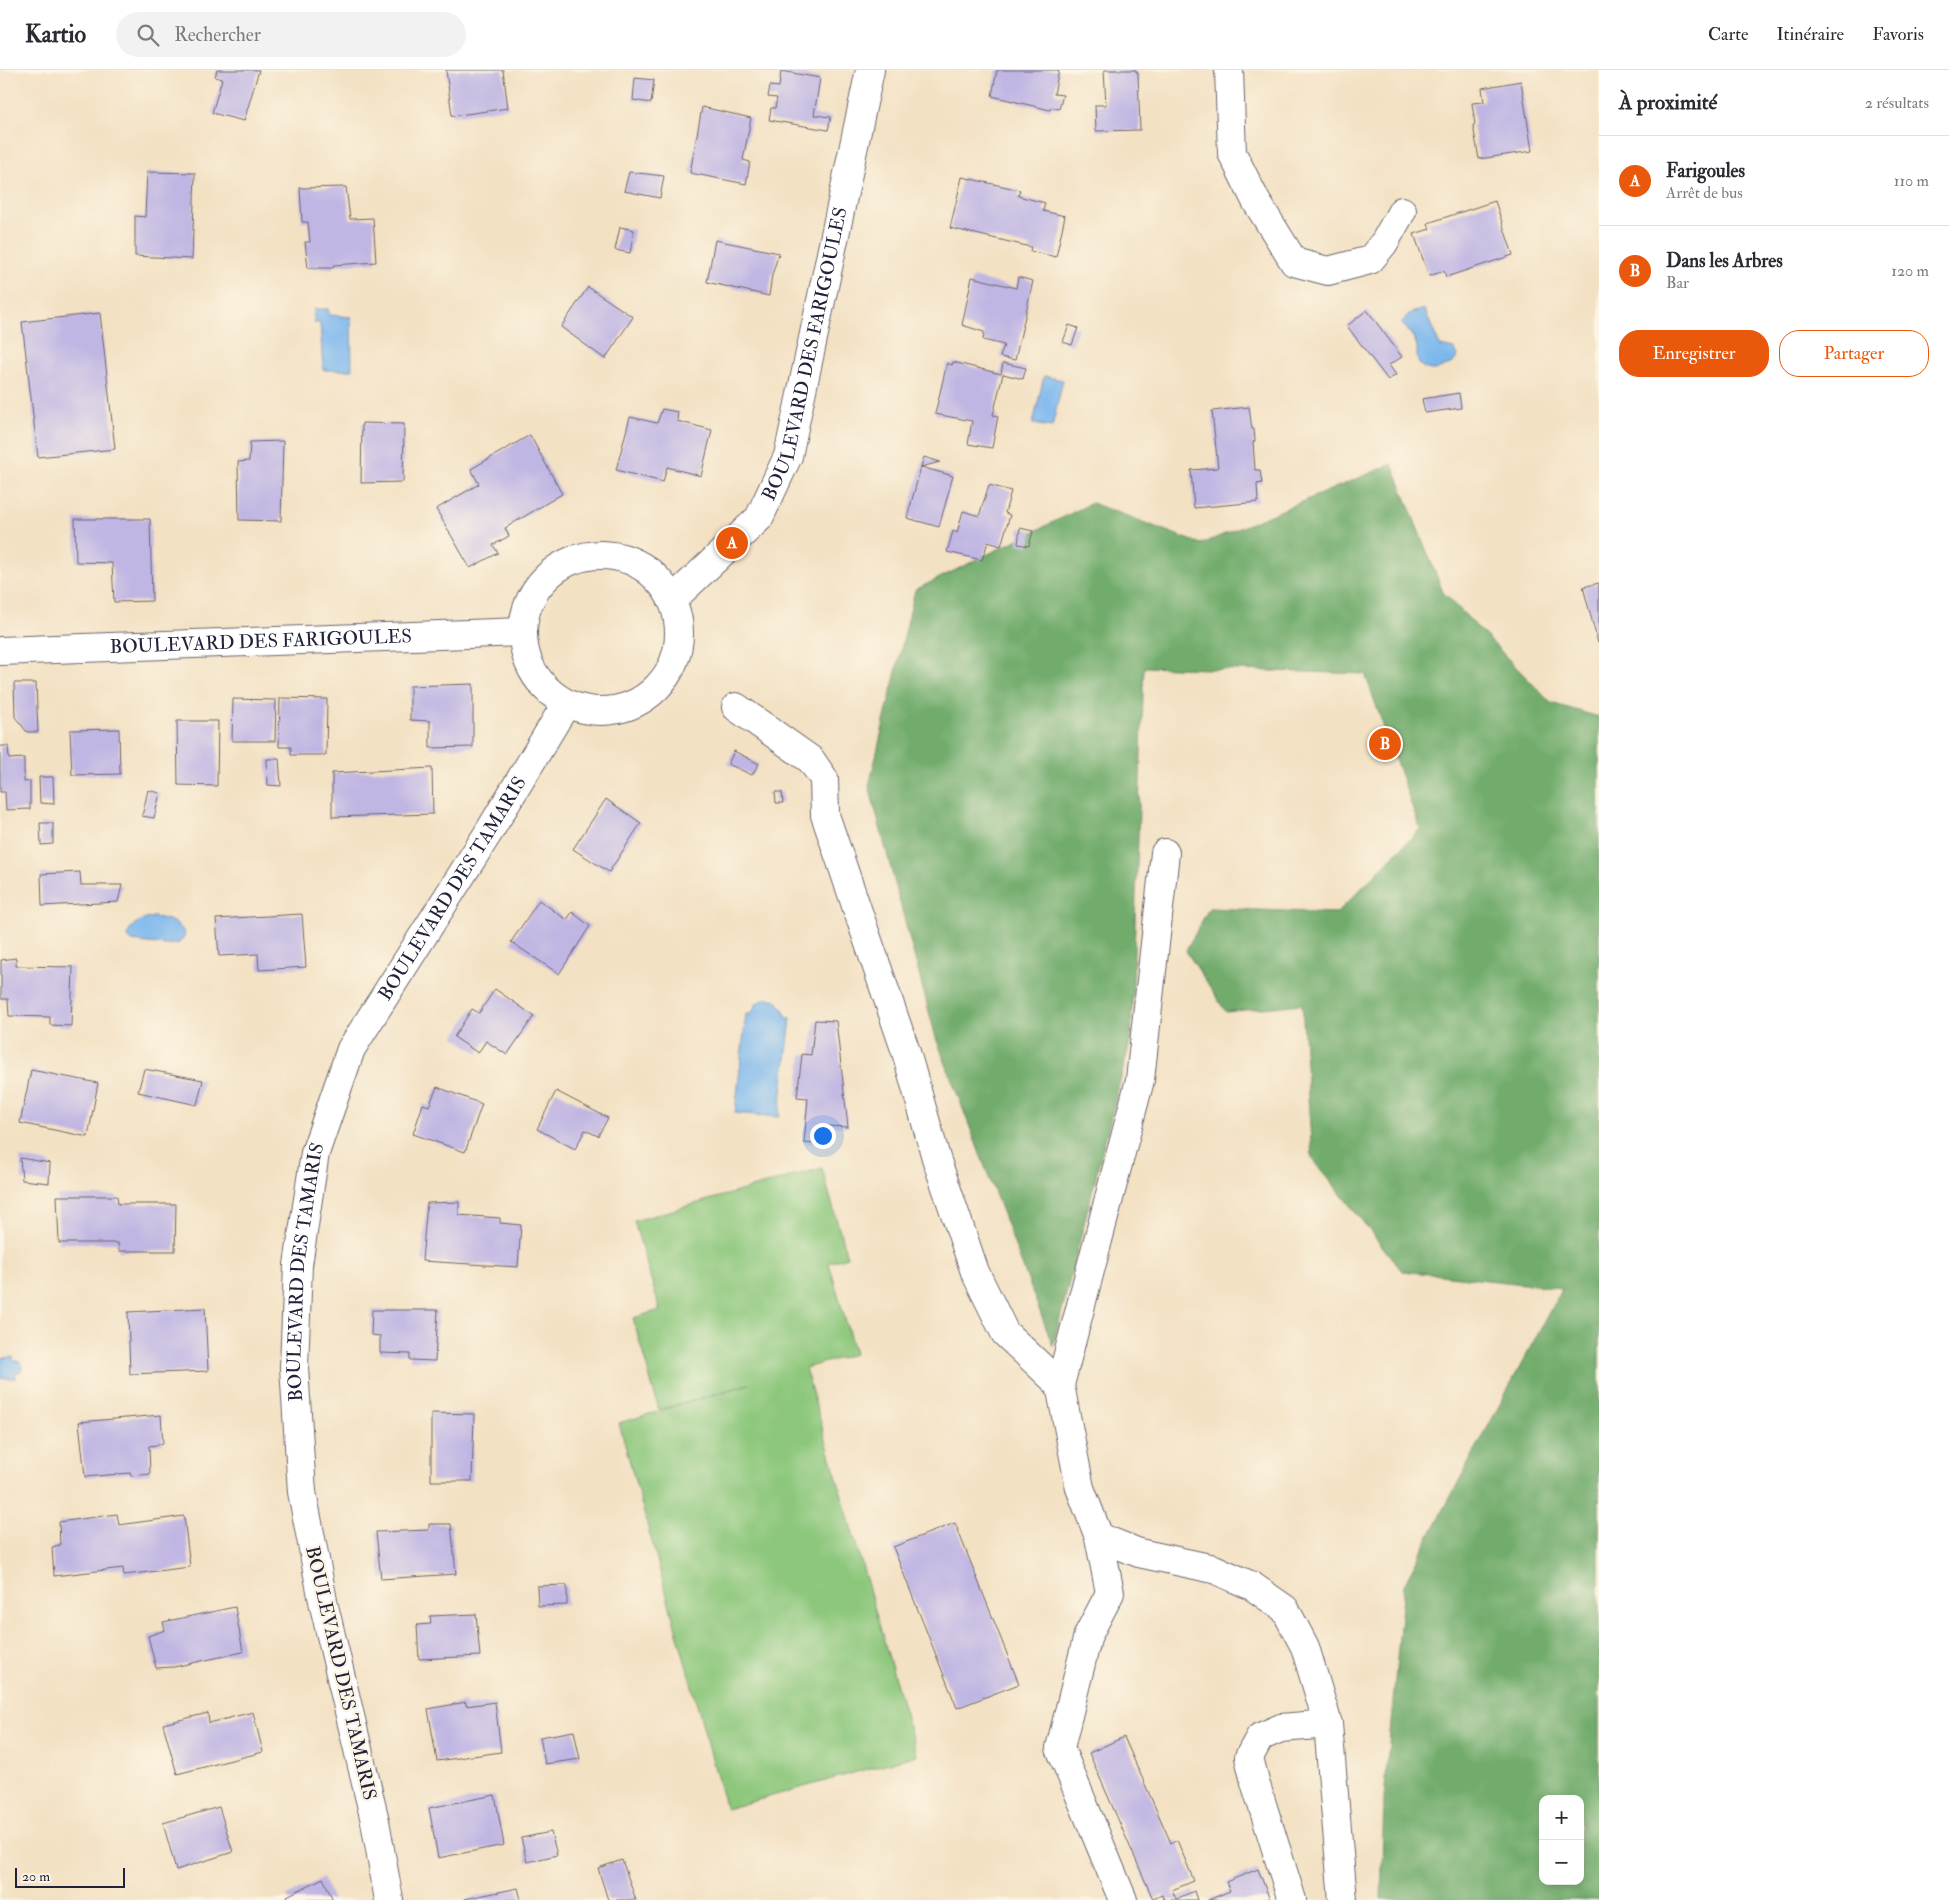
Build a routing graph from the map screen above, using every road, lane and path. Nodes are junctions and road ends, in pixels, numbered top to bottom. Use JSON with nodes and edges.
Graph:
{"nodes":[{"id":1,"x":870,"y":70,"type":"edge"},
{"id":2,"x":1229,"y":70,"type":"edge"},
{"id":3,"x":1402,"y":211,"type":"dead end"},
{"id":4,"x":672,"y":600,"type":"junction"},
{"id":5,"x":522,"y":632,"type":"junction"},
{"id":6,"x":0,"y":651,"type":"edge"},
{"id":7,"x":566,"y":704,"type":"junction"},
{"id":8,"x":736,"y":707,"type":"dead end"},
{"id":9,"x":1165,"y":853,"type":"dead end"},
{"id":10,"x":1060,"y":1385,"type":"junction"},
{"id":11,"x":1099,"y":1537,"type":"junction"},
{"id":12,"x":1328,"y":1724,"type":"junction"},
{"id":13,"x":389,"y":1900,"type":"edge"},
{"id":14,"x":1123,"y":1900,"type":"edge"},
{"id":15,"x":1292,"y":1900,"type":"edge"},
{"id":16,"x":1343,"y":1900,"type":"edge"}],
"edges":[{"from":1,"to":4,"type":"street","name":"BOULEVARD DES FARIGOULES"},
{"from":2,"to":3,"type":"street"},
{"from":4,"to":5,"type":"street"},
{"from":4,"to":7,"type":"street"},
{"from":5,"to":6,"type":"street","name":"BOULEVARD DES FARIGOULES"},
{"from":5,"to":7,"type":"street"},
{"from":7,"to":13,"type":"street","name":"BOULEVARD DES TAMARIS"},
{"from":8,"to":10,"type":"street"},
{"from":9,"to":10,"type":"street"},
{"from":10,"to":11,"type":"street"},
{"from":11,"to":12,"type":"street"},
{"from":11,"to":14,"type":"street"},
{"from":12,"to":15,"type":"street"},
{"from":12,"to":16,"type":"street"}]}
